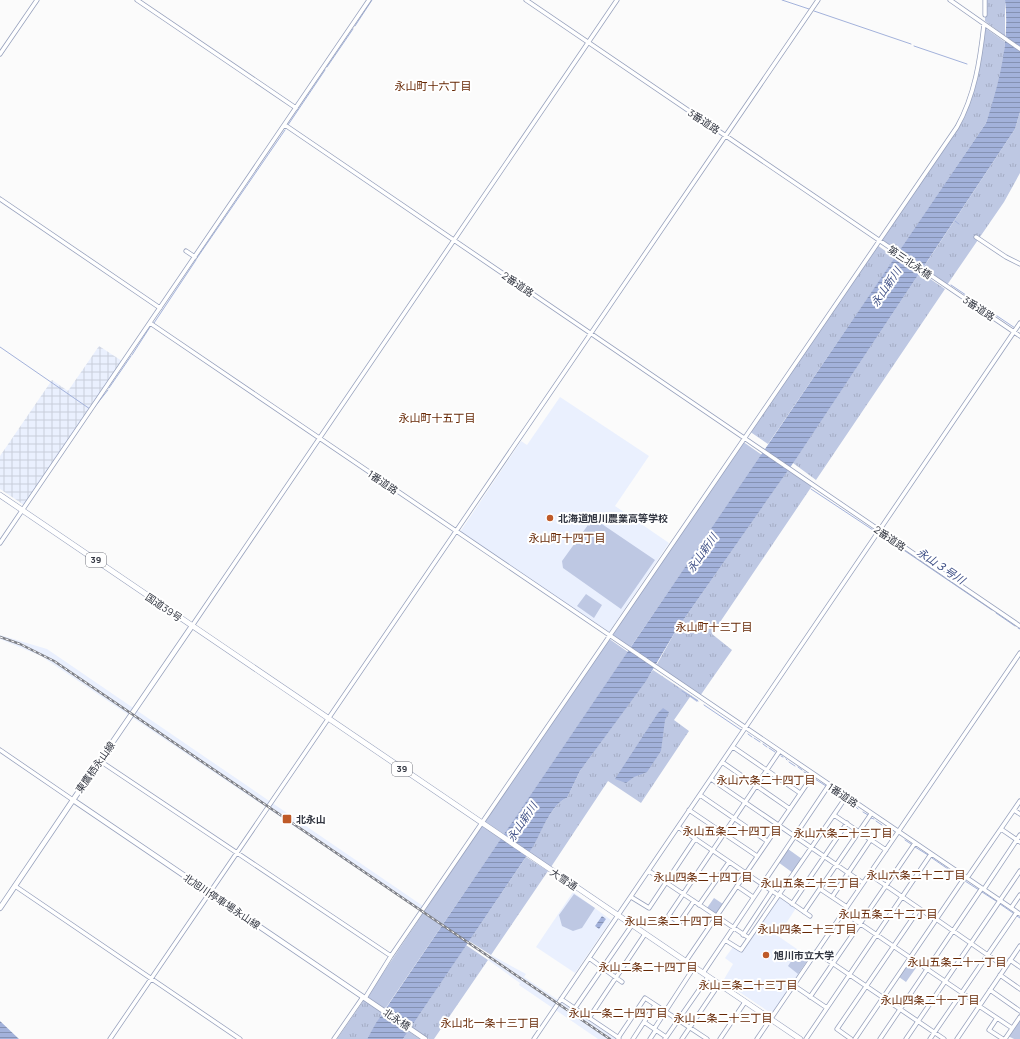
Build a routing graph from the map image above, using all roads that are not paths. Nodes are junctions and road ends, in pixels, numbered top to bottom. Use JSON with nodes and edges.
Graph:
{"nodes":[{"id":1,"x":37,"y":0,"type":"edge"},
{"id":2,"x":137,"y":0,"type":"edge"},
{"id":3,"x":369,"y":0,"type":"edge"},
{"id":4,"x":526,"y":0,"type":"edge"},
{"id":5,"x":617,"y":0,"type":"edge"},
{"id":6,"x":818,"y":0,"type":"edge"},
{"id":7,"x":950,"y":0,"type":"edge"},
{"id":8,"x":985,"y":0,"type":"edge"},
{"id":9,"x":985,"y":15,"type":"dead end"},
{"id":10,"x":984,"y":24,"type":"junction"},
{"id":11,"x":588,"y":42,"type":"junction"},
{"id":12,"x":1020,"y":49,"type":"edge"},
{"id":13,"x":0,"y":54,"type":"edge"},
{"id":14,"x":296,"y":108,"type":"junction"},
{"id":15,"x":285,"y":126,"type":"junction"},
{"id":16,"x":726,"y":136,"type":"junction"},
{"id":17,"x":0,"y":199,"type":"edge"},
{"id":18,"x":976,"y":237,"type":"dead end"},
{"id":19,"x":453,"y":240,"type":"junction"},
{"id":20,"x":881,"y":242,"type":"junction"},
{"id":21,"x":186,"y":251,"type":"dead end"},
{"id":22,"x":195,"y":257,"type":"junction"},
{"id":23,"x":1020,"y":264,"type":"edge"},
{"id":24,"x":938,"y":281,"type":"joint"},
{"id":25,"x":160,"y":308,"type":"junction"},
{"id":26,"x":1020,"y":323,"type":"edge"},
{"id":27,"x":150,"y":324,"type":"junction"},
{"id":28,"x":1015,"y":330,"type":"junction"},
{"id":29,"x":590,"y":334,"type":"junction"},
{"id":30,"x":1020,"y":336,"type":"edge"},
{"id":31,"x":319,"y":438,"type":"junction"},
{"id":32,"x":744,"y":438,"type":"junction"},
{"id":33,"x":0,"y":495,"type":"edge"},
{"id":34,"x":22,"y":510,"type":"junction"},
{"id":35,"x":879,"y":531,"type":"junction"},
{"id":36,"x":455,"y":532,"type":"junction"},
{"id":37,"x":0,"y":542,"type":"edge"},
{"id":38,"x":192,"y":626,"type":"junction"},
{"id":39,"x":1020,"y":626,"type":"edge"},
{"id":40,"x":609,"y":636,"type":"junction"},
{"id":41,"x":1020,"y":653,"type":"edge"},
{"id":42,"x":328,"y":719,"type":"junction"},
{"id":43,"x":745,"y":729,"type":"junction"},
{"id":44,"x":733,"y":747,"type":"junction"},
{"id":45,"x":0,"y":750,"type":"edge"},
{"id":46,"x":779,"y":752,"type":"junction"},
{"id":47,"x":100,"y":761,"type":"junction"},
{"id":48,"x":722,"y":762,"type":"junction"},
{"id":49,"x":767,"y":770,"type":"junction"},
{"id":50,"x":813,"y":774,"type":"junction"},
{"id":51,"x":711,"y":779,"type":"junction"},
{"id":52,"x":829,"y":785,"type":"junction"},
{"id":53,"x":756,"y":786,"type":"junction"},
{"id":54,"x":800,"y":793,"type":"junction"},
{"id":55,"x":700,"y":795,"type":"junction"},
{"id":56,"x":846,"y":797,"type":"junction"},
{"id":57,"x":73,"y":800,"type":"junction"},
{"id":58,"x":1020,"y":801,"type":"edge"},
{"id":59,"x":745,"y":802,"type":"junction"},
{"id":60,"x":790,"y":809,"type":"junction"},
{"id":61,"x":689,"y":810,"type":"junction"},
{"id":62,"x":1014,"y":810,"type":"junction"},
{"id":63,"x":871,"y":814,"type":"junction"},
{"id":64,"x":1020,"y":814,"type":"edge"},
{"id":65,"x":834,"y":815,"type":"junction"},
{"id":66,"x":734,"y":818,"type":"junction"},
{"id":67,"x":483,"y":823,"type":"junction"},
{"id":68,"x":847,"y":823,"type":"junction"},
{"id":69,"x":778,"y":825,"type":"junction"},
{"id":70,"x":678,"y":827,"type":"junction"},
{"id":71,"x":1001,"y":829,"type":"junction"},
{"id":72,"x":859,"y":831,"type":"junction"},
{"id":73,"x":898,"y":832,"type":"junction"},
{"id":74,"x":724,"y":834,"type":"junction"},
{"id":75,"x":1020,"y":835,"type":"edge"},
{"id":76,"x":794,"y":836,"type":"junction"},
{"id":77,"x":695,"y":839,"type":"junction"},
{"id":78,"x":871,"y":840,"type":"junction"},
{"id":79,"x":767,"y":841,"type":"junction"},
{"id":80,"x":1018,"y":841,"type":"edge"},
{"id":81,"x":915,"y":843,"type":"junction"},
{"id":82,"x":812,"y":848,"type":"junction"},
{"id":83,"x":886,"y":850,"type":"junction"},
{"id":84,"x":712,"y":851,"type":"junction"},
{"id":85,"x":237,"y":852,"type":"junction"},
{"id":86,"x":932,"y":854,"type":"junction"},
{"id":87,"x":758,"y":856,"type":"junction"},
{"id":88,"x":824,"y":856,"type":"junction"},
{"id":89,"x":729,"y":862,"type":"junction"},
{"id":90,"x":836,"y":864,"type":"junction"},
{"id":91,"x":649,"y":870,"type":"junction"},
{"id":92,"x":1020,"y":871,"type":"edge"},
{"id":93,"x":848,"y":872,"type":"junction"},
{"id":94,"x":746,"y":873,"type":"junction"},
{"id":95,"x":869,"y":874,"type":"junction"},
{"id":96,"x":966,"y":878,"type":"junction"},
{"id":97,"x":666,"y":882,"type":"junction"},
{"id":98,"x":863,"y":883,"type":"junction"},
{"id":99,"x":762,"y":884,"type":"junction"},
{"id":100,"x":886,"y":885,"type":"junction"},
{"id":101,"x":15,"y":886,"type":"junction"},
{"id":102,"x":737,"y":886,"type":"junction"},
{"id":103,"x":820,"y":889,"type":"junction"},
{"id":104,"x":983,"y":889,"type":"junction"},
{"id":105,"x":772,"y":892,"type":"junction"},
{"id":106,"x":210,"y":893,"type":"junction"},
{"id":107,"x":683,"y":894,"type":"junction"},
{"id":108,"x":779,"y":895,"type":"junction"},
{"id":109,"x":1020,"y":895,"type":"edge"},
{"id":110,"x":902,"y":896,"type":"junction"},
{"id":111,"x":631,"y":897,"type":"junction"},
{"id":112,"x":832,"y":897,"type":"junction"},
{"id":113,"x":753,"y":898,"type":"junction"},
{"id":114,"x":1000,"y":900,"type":"junction"},
{"id":115,"x":694,"y":901,"type":"junction"},
{"id":116,"x":792,"y":904,"type":"junction"},
{"id":117,"x":700,"y":905,"type":"junction"},
{"id":118,"x":847,"y":907,"type":"junction"},
{"id":119,"x":0,"y":908,"type":"edge"},
{"id":120,"x":1011,"y":908,"type":"junction"},
{"id":121,"x":919,"y":909,"type":"junction"},
{"id":122,"x":804,"y":912,"type":"junction"},
{"id":123,"x":843,"y":912,"type":"junction"},
{"id":124,"x":1018,"y":913,"type":"edge"},
{"id":125,"x":618,"y":916,"type":"junction"},
{"id":126,"x":716,"y":916,"type":"junction"},
{"id":127,"x":810,"y":916,"type":"dead end"},
{"id":128,"x":936,"y":919,"type":"junction"},
{"id":129,"x":860,"y":923,"type":"junction"},
{"id":130,"x":632,"y":925,"type":"junction"},
{"id":131,"x":733,"y":928,"type":"junction"},
{"id":132,"x":953,"y":931,"type":"junction"},
{"id":133,"x":645,"y":934,"type":"junction"},
{"id":134,"x":743,"y":935,"type":"junction"},
{"id":135,"x":877,"y":935,"type":"junction"},
{"id":136,"x":749,"y":938,"type":"junction"},
{"id":137,"x":725,"y":940,"type":"junction"},
{"id":138,"x":971,"y":943,"type":"junction"},
{"id":139,"x":894,"y":946,"type":"junction"},
{"id":140,"x":1020,"y":946,"type":"edge"},
{"id":141,"x":816,"y":952,"type":"junction"},
{"id":142,"x":988,"y":954,"type":"junction"},
{"id":143,"x":391,"y":956,"type":"junction"},
{"id":144,"x":589,"y":958,"type":"junction"},
{"id":145,"x":910,"y":958,"type":"junction"},
{"id":146,"x":1010,"y":960,"type":"junction"},
{"id":147,"x":686,"y":961,"type":"junction"},
{"id":148,"x":833,"y":963,"type":"junction"},
{"id":149,"x":1005,"y":967,"type":"junction"},
{"id":150,"x":1020,"y":967,"type":"edge"},
{"id":151,"x":603,"y":968,"type":"junction"},
{"id":152,"x":927,"y":969,"type":"junction"},
{"id":153,"x":691,"y":972,"type":"dead end"},
{"id":154,"x":703,"y":973,"type":"junction"},
{"id":155,"x":849,"y":974,"type":"junction"},
{"id":156,"x":1000,"y":975,"type":"junction"},
{"id":157,"x":616,"y":977,"type":"junction"},
{"id":158,"x":708,"y":977,"type":"junction"},
{"id":159,"x":151,"y":979,"type":"junction"},
{"id":160,"x":945,"y":981,"type":"junction"},
{"id":161,"x":622,"y":982,"type":"dead end"},
{"id":162,"x":719,"y":984,"type":"junction"},
{"id":163,"x":794,"y":985,"type":"junction"},
{"id":164,"x":867,"y":986,"type":"junction"},
{"id":165,"x":1020,"y":989,"type":"edge"},
{"id":166,"x":990,"y":990,"type":"junction"},
{"id":167,"x":962,"y":992,"type":"junction"},
{"id":168,"x":364,"y":997,"type":"junction"},
{"id":169,"x":810,"y":997,"type":"junction"},
{"id":170,"x":883,"y":998,"type":"junction"},
{"id":171,"x":561,"y":999,"type":"junction"},
{"id":172,"x":370,"y":1001,"type":"joint"},
{"id":173,"x":745,"y":1002,"type":"junction"},
{"id":174,"x":655,"y":1005,"type":"junction"},
{"id":175,"x":980,"y":1005,"type":"junction"},
{"id":176,"x":575,"y":1008,"type":"junction"},
{"id":177,"x":826,"y":1008,"type":"junction"},
{"id":178,"x":900,"y":1009,"type":"junction"},
{"id":179,"x":665,"y":1011,"type":"junction"},
{"id":180,"x":1020,"y":1011,"type":"edge"},
{"id":181,"x":1020,"y":1017,"type":"edge"},
{"id":182,"x":589,"y":1018,"type":"junction"},
{"id":183,"x":997,"y":1018,"type":"junction"},
{"id":184,"x":771,"y":1019,"type":"junction"},
{"id":185,"x":678,"y":1020,"type":"junction"},
{"id":186,"x":918,"y":1021,"type":"junction"},
{"id":187,"x":644,"y":1022,"type":"junction"},
{"id":188,"x":690,"y":1027,"type":"junction"},
{"id":189,"x":1012,"y":1028,"type":"junction"},
{"id":190,"x":655,"y":1029,"type":"junction"},
{"id":191,"x":935,"y":1032,"type":"junction"},
{"id":192,"x":424,"y":1038,"type":"edge"},
{"id":193,"x":619,"y":1038,"type":"edge"},
{"id":194,"x":666,"y":1038,"type":"edge"},
{"id":195,"x":881,"y":1038,"type":"edge"},
{"id":196,"x":110,"y":1039,"type":"edge"},
{"id":197,"x":240,"y":1039,"type":"edge"},
{"id":198,"x":334,"y":1039,"type":"edge"},
{"id":199,"x":534,"y":1039,"type":"edge"},
{"id":200,"x":633,"y":1039,"type":"edge"},
{"id":201,"x":650,"y":1039,"type":"edge"},
{"id":202,"x":682,"y":1039,"type":"edge"},
{"id":203,"x":707,"y":1039,"type":"edge"},
{"id":204,"x":720,"y":1039,"type":"edge"},
{"id":205,"x":757,"y":1039,"type":"edge"},
{"id":206,"x":800,"y":1039,"type":"edge"},
{"id":207,"x":806,"y":1039,"type":"edge"},
{"id":208,"x":851,"y":1039,"type":"edge"},
{"id":209,"x":855,"y":1039,"type":"edge"},
{"id":210,"x":886,"y":1039,"type":"edge"},
{"id":211,"x":906,"y":1039,"type":"edge"},
{"id":212,"x":930,"y":1039,"type":"edge"},
{"id":213,"x":944,"y":1039,"type":"edge"},
{"id":214,"x":957,"y":1039,"type":"edge"},
{"id":215,"x":1004,"y":1039,"type":"edge"}],
"edges":[{"from":1,"to":13,"type":"street"},
{"from":2,"to":14,"type":"street"},
{"from":3,"to":14,"type":"street"},
{"from":4,"to":11,"type":"street","name":"3番道路"},
{"from":5,"to":11,"type":"street"},
{"from":6,"to":16,"type":"street"},
{"from":7,"to":10,"type":"street"},
{"from":8,"to":9,"type":"street"},
{"from":10,"to":12,"type":"street"},
{"from":10,"to":20,"type":"street"},
{"from":11,"to":16,"type":"street","name":"3番道路"},
{"from":11,"to":19,"type":"street"},
{"from":14,"to":15,"type":"street"},
{"from":15,"to":19,"type":"street","name":"2番道路"},
{"from":15,"to":22,"type":"street"},
{"from":16,"to":20,"type":"street","name":"3番道路"},
{"from":16,"to":29,"type":"street"},
{"from":17,"to":25,"type":"street"},
{"from":18,"to":23,"type":"street"},
{"from":19,"to":29,"type":"street","name":"2番道路"},
{"from":19,"to":31,"type":"street"},
{"from":20,"to":24,"type":"street","name":"第三北永橋"},
{"from":20,"to":32,"type":"street"},
{"from":21,"to":22,"type":"street"},
{"from":22,"to":25,"type":"street"},
{"from":24,"to":28,"type":"street","name":"3番道路"},
{"from":25,"to":27,"type":"street"},
{"from":26,"to":28,"type":"street"},
{"from":27,"to":31,"type":"street","name":"1番道路"},
{"from":27,"to":34,"type":"street"},
{"from":28,"to":30,"type":"street","name":"3番道路"},
{"from":28,"to":35,"type":"street"},
{"from":29,"to":32,"type":"street","name":"2番道路"},
{"from":29,"to":36,"type":"street"},
{"from":31,"to":36,"type":"street","name":"1番道路"},
{"from":31,"to":38,"type":"street"},
{"from":32,"to":35,"type":"street","name":"2番道路"},
{"from":32,"to":40,"type":"street"},
{"from":33,"to":34,"type":"highway","name":"国道39号","number":"39"},
{"from":34,"to":37,"type":"street"},
{"from":34,"to":38,"type":"highway","name":"国道39号","number":"39"},
{"from":35,"to":39,"type":"street","name":"2番道路"},
{"from":35,"to":43,"type":"street"},
{"from":36,"to":40,"type":"street","name":"1番道路"},
{"from":36,"to":42,"type":"street"},
{"from":38,"to":42,"type":"highway","name":"国道39号","number":"39"},
{"from":38,"to":47,"type":"main road","name":"東鷹栖永山線"},
{"from":40,"to":43,"type":"street","name":"1番道路"},
{"from":40,"to":67,"type":"street"},
{"from":41,"to":73,"type":"street"},
{"from":42,"to":67,"type":"highway","name":"大雪通","number":"39"},
{"from":42,"to":85,"type":"street"},
{"from":43,"to":44,"type":"street"},
{"from":43,"to":46,"type":"street","name":"1番道路"},
{"from":44,"to":48,"type":"street"},
{"from":44,"to":49,"type":"street"},
{"from":45,"to":57,"type":"street"},
{"from":46,"to":49,"type":"street"},
{"from":46,"to":50,"type":"street","name":"1番道路"},
{"from":47,"to":57,"type":"main road","name":"東鷹栖永山線"},
{"from":47,"to":85,"type":"street"},
{"from":48,"to":51,"type":"street"},
{"from":48,"to":53,"type":"street"},
{"from":49,"to":53,"type":"street"},
{"from":49,"to":54,"type":"street"},
{"from":50,"to":52,"type":"street","name":"1番道路"},
{"from":50,"to":54,"type":"street"},
{"from":51,"to":55,"type":"street"},
{"from":51,"to":59,"type":"street"},
{"from":52,"to":56,"type":"street","name":"1番道路"},
{"from":52,"to":76,"type":"street"},
{"from":53,"to":59,"type":"street"},
{"from":53,"to":60,"type":"street"},
{"from":54,"to":60,"type":"street"},
{"from":55,"to":61,"type":"street"},
{"from":55,"to":66,"type":"street"},
{"from":56,"to":63,"type":"street","name":"1番道路"},
{"from":56,"to":65,"type":"street"},
{"from":57,"to":101,"type":"main road","name":"東鷹栖永山線"},
{"from":57,"to":106,"type":"main road","name":"北旭川停車場永山線"},
{"from":58,"to":62,"type":"street"},
{"from":59,"to":66,"type":"street"},
{"from":59,"to":69,"type":"street"},
{"from":60,"to":69,"type":"street"},
{"from":61,"to":70,"type":"street"},
{"from":61,"to":74,"type":"street"},
{"from":62,"to":64,"type":"street"},
{"from":62,"to":71,"type":"street"},
{"from":63,"to":72,"type":"street"},
{"from":63,"to":73,"type":"street","name":"1番道路"},
{"from":65,"to":68,"type":"street"},
{"from":65,"to":82,"type":"street"},
{"from":66,"to":74,"type":"street"},
{"from":66,"to":79,"type":"street"},
{"from":67,"to":125,"type":"highway","name":"大雪通","number":"39"},
{"from":67,"to":143,"type":"street"},
{"from":68,"to":72,"type":"street"},
{"from":68,"to":88,"type":"street"},
{"from":69,"to":76,"type":"street"},
{"from":69,"to":79,"type":"street"},
{"from":70,"to":77,"type":"street"},
{"from":70,"to":91,"type":"street"},
{"from":71,"to":80,"type":"street"},
{"from":71,"to":96,"type":"street"},
{"from":72,"to":78,"type":"street"},
{"from":72,"to":90,"type":"street"},
{"from":73,"to":81,"type":"street","name":"1番道路"},
{"from":73,"to":83,"type":"street"},
{"from":74,"to":84,"type":"street"},
{"from":74,"to":87,"type":"street"},
{"from":75,"to":80,"type":"street"},
{"from":76,"to":82,"type":"street"},
{"from":76,"to":99,"type":"street"},
{"from":77,"to":84,"type":"street"},
{"from":77,"to":97,"type":"street"},
{"from":78,"to":83,"type":"street"},
{"from":78,"to":93,"type":"street"},
{"from":79,"to":87,"type":"street"},
{"from":80,"to":104,"type":"street"},
{"from":81,"to":86,"type":"street","name":"1番道路"},
{"from":81,"to":100,"type":"street"},
{"from":82,"to":88,"type":"street"},
{"from":82,"to":108,"type":"street"},
{"from":83,"to":95,"type":"street"},
{"from":84,"to":89,"type":"street"},
{"from":84,"to":107,"type":"street"},
{"from":85,"to":106,"type":"street"},
{"from":85,"to":143,"type":"street"},
{"from":86,"to":96,"type":"street","name":"1番道路"},
{"from":86,"to":110,"type":"street"},
{"from":87,"to":94,"type":"street"},
{"from":88,"to":90,"type":"street"},
{"from":88,"to":116,"type":"street"},
{"from":89,"to":94,"type":"street"},
{"from":89,"to":117,"type":"street"},
{"from":90,"to":93,"type":"street"},
{"from":90,"to":103,"type":"street"},
{"from":91,"to":97,"type":"street"},
{"from":91,"to":111,"type":"street"},
{"from":92,"to":114,"type":"street"},
{"from":93,"to":98,"type":"street"},
{"from":93,"to":112,"type":"street"},
{"from":94,"to":99,"type":"street"},
{"from":94,"to":102,"type":"street"},
{"from":95,"to":98,"type":"street"},
{"from":95,"to":100,"type":"street"},
{"from":96,"to":104,"type":"street","name":"1番道路"},
{"from":96,"to":128,"type":"street"},
{"from":97,"to":107,"type":"street"},
{"from":97,"to":111,"type":"street"},
{"from":98,"to":118,"type":"street"},
{"from":99,"to":105,"type":"street"},
{"from":99,"to":113,"type":"street"},
{"from":100,"to":110,"type":"street"},
{"from":100,"to":129,"type":"street"},
{"from":101,"to":119,"type":"main road","name":"東鷹栖永山線"},
{"from":101,"to":159,"type":"street"},
{"from":102,"to":113,"type":"street"},
{"from":102,"to":126,"type":"street"},
{"from":103,"to":112,"type":"street"},
{"from":103,"to":122,"type":"street"},
{"from":104,"to":114,"type":"street","name":"1番道路"},
{"from":104,"to":132,"type":"street"},
{"from":105,"to":108,"type":"street"},
{"from":105,"to":134,"type":"street"},
{"from":106,"to":159,"type":"street"},
{"from":106,"to":168,"type":"main road","name":"北旭川停車場永山線"},
{"from":107,"to":115,"type":"street"},
{"from":107,"to":115,"type":"street"},
{"from":108,"to":116,"type":"street"},
{"from":108,"to":136,"type":"street"},
{"from":109,"to":120,"type":"street"},
{"from":110,"to":121,"type":"street"},
{"from":110,"to":135,"type":"street"},
{"from":111,"to":125,"type":"street"},
{"from":112,"to":118,"type":"street"},
{"from":113,"to":131,"type":"street"},
{"from":114,"to":120,"type":"street","name":"1番道路"},
{"from":114,"to":138,"type":"street"},
{"from":115,"to":117,"type":"street"},
{"from":116,"to":122,"type":"street"},
{"from":117,"to":126,"type":"street"},
{"from":118,"to":123,"type":"street"},
{"from":120,"to":124,"type":"street","name":"1番道路"},
{"from":121,"to":128,"type":"street"},
{"from":121,"to":139,"type":"street"},
{"from":122,"to":127,"type":"street"},
{"from":123,"to":129,"type":"street"},
{"from":123,"to":141,"type":"street"},
{"from":124,"to":142,"type":"street"},
{"from":125,"to":130,"type":"highway","name":"大雪通","number":"39"},
{"from":125,"to":144,"type":"street"},
{"from":126,"to":131,"type":"street"},
{"from":126,"to":147,"type":"street"},
{"from":128,"to":132,"type":"street"},
{"from":128,"to":145,"type":"street"},
{"from":129,"to":135,"type":"street"},
{"from":129,"to":148,"type":"street"},
{"from":130,"to":133,"type":"highway","name":"大雪通","number":"39"},
{"from":130,"to":151,"type":"street"},
{"from":131,"to":134,"type":"street"},
{"from":131,"to":137,"type":"street"},
{"from":132,"to":138,"type":"street"},
{"from":132,"to":152,"type":"street"},
{"from":133,"to":147,"type":"highway","name":"大雪通","number":"39"},
{"from":133,"to":157,"type":"street"},
{"from":134,"to":136,"type":"street"},
{"from":135,"to":139,"type":"street"},
{"from":135,"to":155,"type":"street"},
{"from":136,"to":137,"type":"street"},
{"from":137,"to":154,"type":"street"},
{"from":138,"to":142,"type":"street"},
{"from":138,"to":160,"type":"street"},
{"from":139,"to":145,"type":"street"},
{"from":139,"to":164,"type":"street"},
{"from":140,"to":146,"type":"street"},
{"from":141,"to":148,"type":"street"},
{"from":141,"to":163,"type":"street"},
{"from":142,"to":149,"type":"street"},
{"from":142,"to":167,"type":"street"},
{"from":143,"to":168,"type":"street"},
{"from":144,"to":151,"type":"street"},
{"from":144,"to":171,"type":"street"},
{"from":145,"to":152,"type":"street"},
{"from":145,"to":170,"type":"street"},
{"from":146,"to":149,"type":"street"},
{"from":146,"to":150,"type":"street"},
{"from":147,"to":154,"type":"highway","name":"大雪通","number":"39"},
{"from":148,"to":155,"type":"street"},
{"from":148,"to":169,"type":"street"},
{"from":149,"to":156,"type":"street"},
{"from":151,"to":157,"type":"street"},
{"from":151,"to":176,"type":"street"},
{"from":152,"to":160,"type":"street"},
{"from":152,"to":178,"type":"street"},
{"from":153,"to":179,"type":"street"},
{"from":154,"to":158,"type":"highway","name":"大雪通","number":"39"},
{"from":155,"to":164,"type":"street"},
{"from":155,"to":177,"type":"street"},
{"from":156,"to":165,"type":"street"},
{"from":156,"to":166,"type":"street"},
{"from":157,"to":161,"type":"street"},
{"from":157,"to":182,"type":"street"},
{"from":158,"to":162,"type":"highway","name":"大雪通","number":"39"},
{"from":158,"to":185,"type":"street"},
{"from":159,"to":196,"type":"street"},
{"from":159,"to":197,"type":"street"},
{"from":160,"to":167,"type":"street"},
{"from":160,"to":186,"type":"street"},
{"from":162,"to":173,"type":"highway","name":"大雪通","number":"39"},
{"from":162,"to":188,"type":"street"},
{"from":163,"to":169,"type":"street"},
{"from":163,"to":184,"type":"street"},
{"from":164,"to":170,"type":"street"},
{"from":164,"to":208,"type":"street"},
{"from":166,"to":175,"type":"street"},
{"from":166,"to":180,"type":"street"},
{"from":167,"to":175,"type":"street"},
{"from":167,"to":191,"type":"street"},
{"from":168,"to":172,"type":"main road","name":"北旭川停車場永山線"},
{"from":168,"to":198,"type":"street"},
{"from":169,"to":177,"type":"street"},
{"from":170,"to":178,"type":"street"},
{"from":170,"to":209,"type":"street"},
{"from":171,"to":176,"type":"street"},
{"from":171,"to":199,"type":"street"},
{"from":172,"to":192,"type":"main road","name":"北永橋"},
{"from":173,"to":184,"type":"highway","name":"大雪通","number":"39"},
{"from":173,"to":204,"type":"street"},
{"from":174,"to":179,"type":"street"},
{"from":174,"to":187,"type":"street"},
{"from":174,"to":193,"type":"street"},
{"from":175,"to":183,"type":"street"},
{"from":175,"to":214,"type":"street"},
{"from":176,"to":182,"type":"street"},
{"from":177,"to":207,"type":"street"},
{"from":178,"to":186,"type":"street"},
{"from":178,"to":195,"type":"street"},
{"from":179,"to":185,"type":"street"},
{"from":179,"to":190,"type":"street"},
{"from":181,"to":189,"type":"street"},
{"from":182,"to":193,"type":"street"},
{"from":183,"to":189,"type":"street"},
{"from":183,"to":215,"type":"street"},
{"from":184,"to":205,"type":"street"},
{"from":184,"to":206,"type":"highway","name":"大雪通","number":"39"},
{"from":185,"to":188,"type":"street"},
{"from":185,"to":194,"type":"street"},
{"from":186,"to":191,"type":"street"},
{"from":186,"to":211,"type":"street"},
{"from":187,"to":190,"type":"street"},
{"from":187,"to":200,"type":"street"},
{"from":188,"to":202,"type":"street"},
{"from":188,"to":203,"type":"street"},
{"from":189,"to":215,"type":"street"},
{"from":190,"to":194,"type":"street"},
{"from":190,"to":201,"type":"street"},
{"from":191,"to":212,"type":"street"},
{"from":191,"to":213,"type":"street"},
{"from":195,"to":210,"type":"street"}]}
